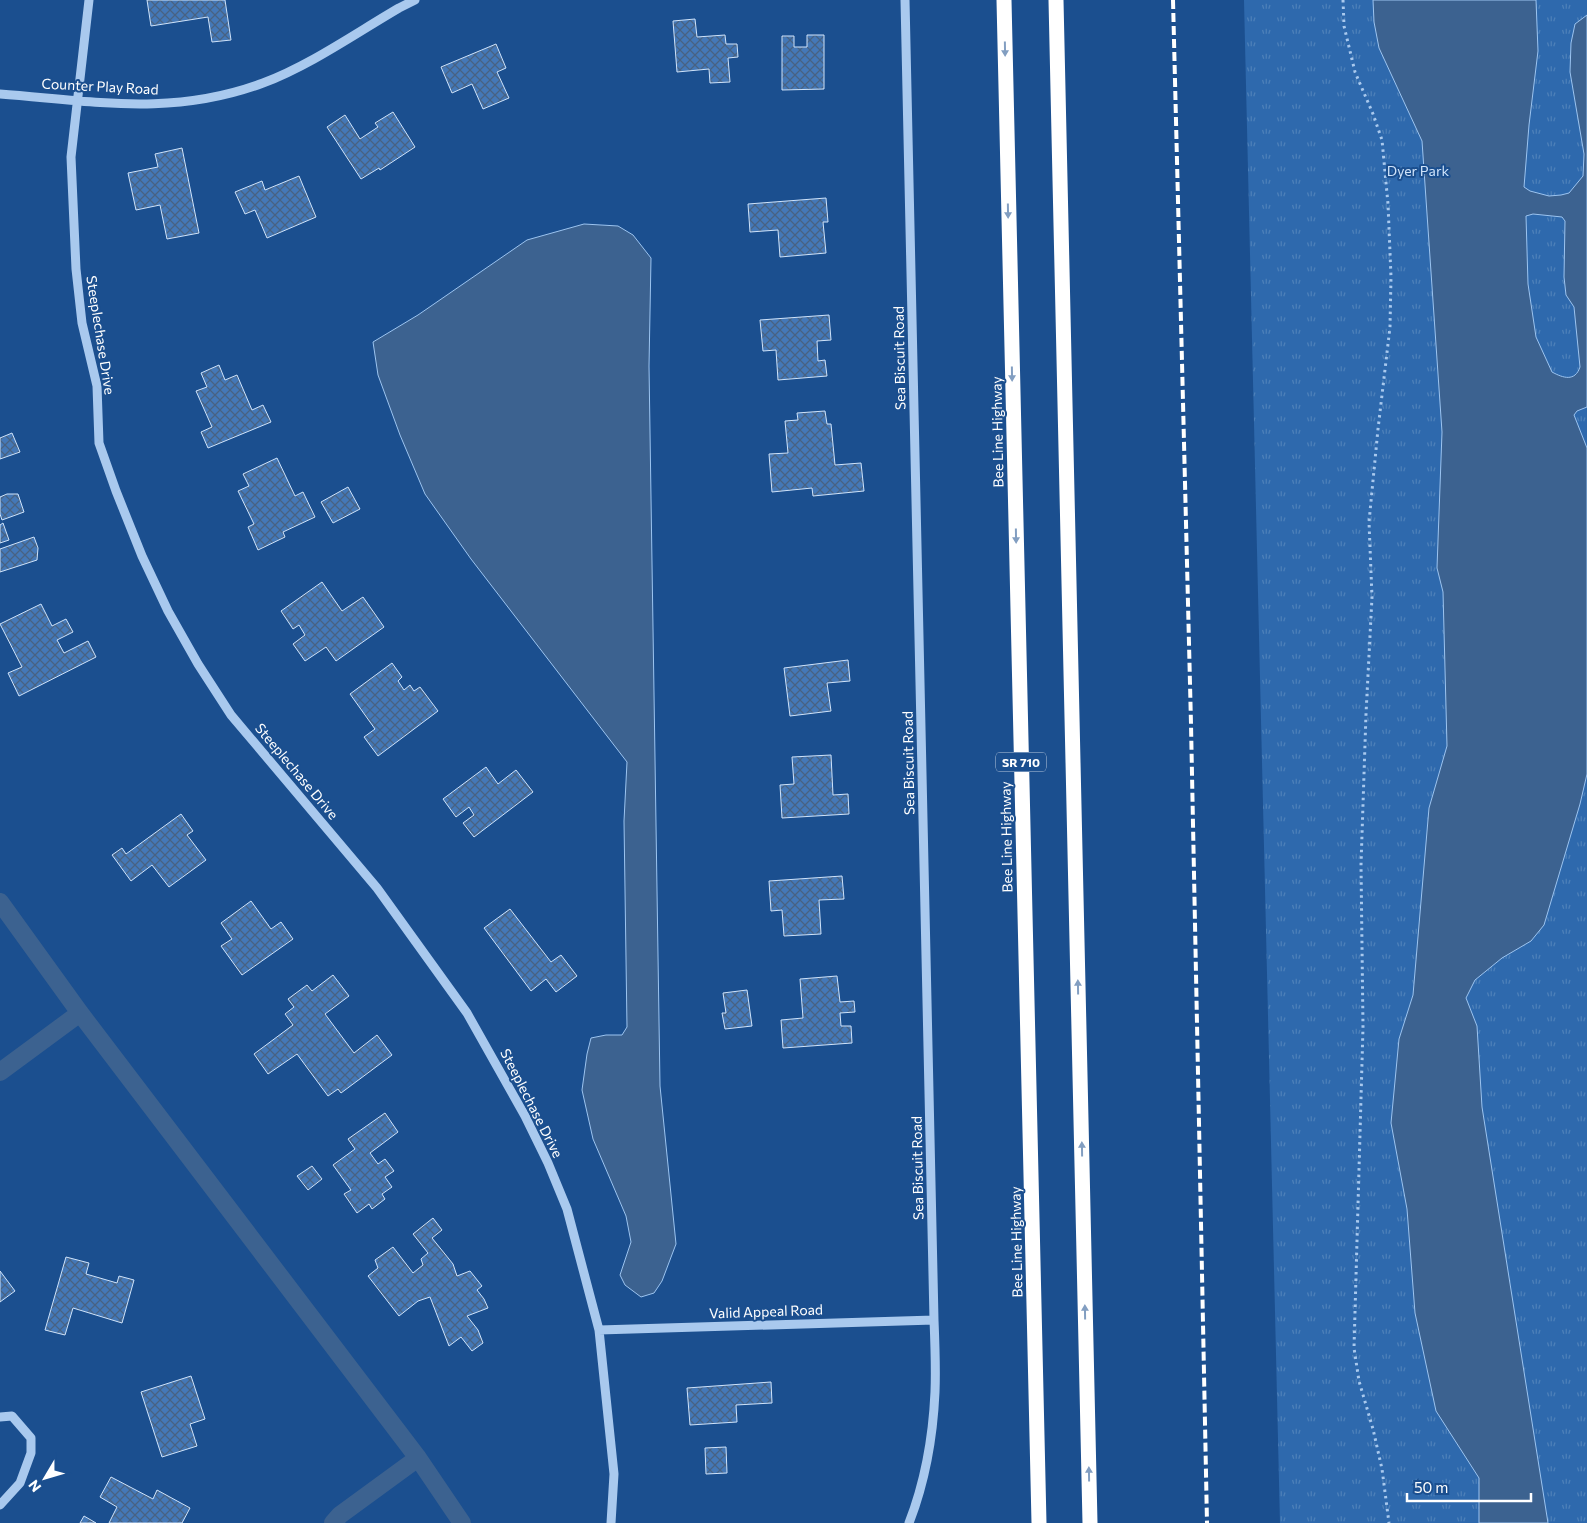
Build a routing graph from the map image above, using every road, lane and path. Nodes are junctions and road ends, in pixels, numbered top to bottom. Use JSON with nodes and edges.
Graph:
{"nodes":[{"id":1,"x":89,"y":0,"type":"edge"},
{"id":2,"x":416,"y":0,"type":"edge"},
{"id":3,"x":905,"y":0,"type":"edge"},
{"id":4,"x":1004,"y":0,"type":"edge"},
{"id":5,"x":1056,"y":0,"type":"edge"},
{"id":6,"x":1343,"y":0,"type":"edge"},
{"id":7,"x":0,"y":94,"type":"edge"},
{"id":8,"x":77,"y":102,"type":"junction"},
{"id":9,"x":934,"y":1320,"type":"junction"},
{"id":10,"x":599,"y":1330,"type":"junction"},
{"id":11,"x":0,"y":1417,"type":"edge"},
{"id":12,"x":0,"y":1505,"type":"edge"},
{"id":13,"x":611,"y":1523,"type":"edge"},
{"id":14,"x":909,"y":1523,"type":"edge"},
{"id":15,"x":1039,"y":1523,"type":"edge"},
{"id":16,"x":1090,"y":1523,"type":"edge"},
{"id":17,"x":1389,"y":1523,"type":"edge"}],
"edges":[{"from":1,"to":8,"type":"street","name":"Steeplechase Drive"},
{"from":2,"to":8,"type":"street","name":"Counter Play Road"},
{"from":3,"to":9,"type":"street","name":"Sea Biscuit Road"},
{"from":4,"to":15,"type":"highway","name":"Bee Line Highway","number":"SR 710","one_way":true},
{"from":16,"to":5,"type":"highway","one_way":true},
{"from":6,"to":17,"type":"path"},
{"from":7,"to":8,"type":"street","name":"Counter Play Road"},
{"from":8,"to":10,"type":"street","name":"Steeplechase Drive"},
{"from":9,"to":10,"type":"street","name":"Valid Appeal Road"},
{"from":9,"to":14,"type":"street","name":"Sea Biscuit Road"},
{"from":10,"to":13,"type":"street","name":"Steeplechase Drive"},
{"from":11,"to":12,"type":"street"}]}
